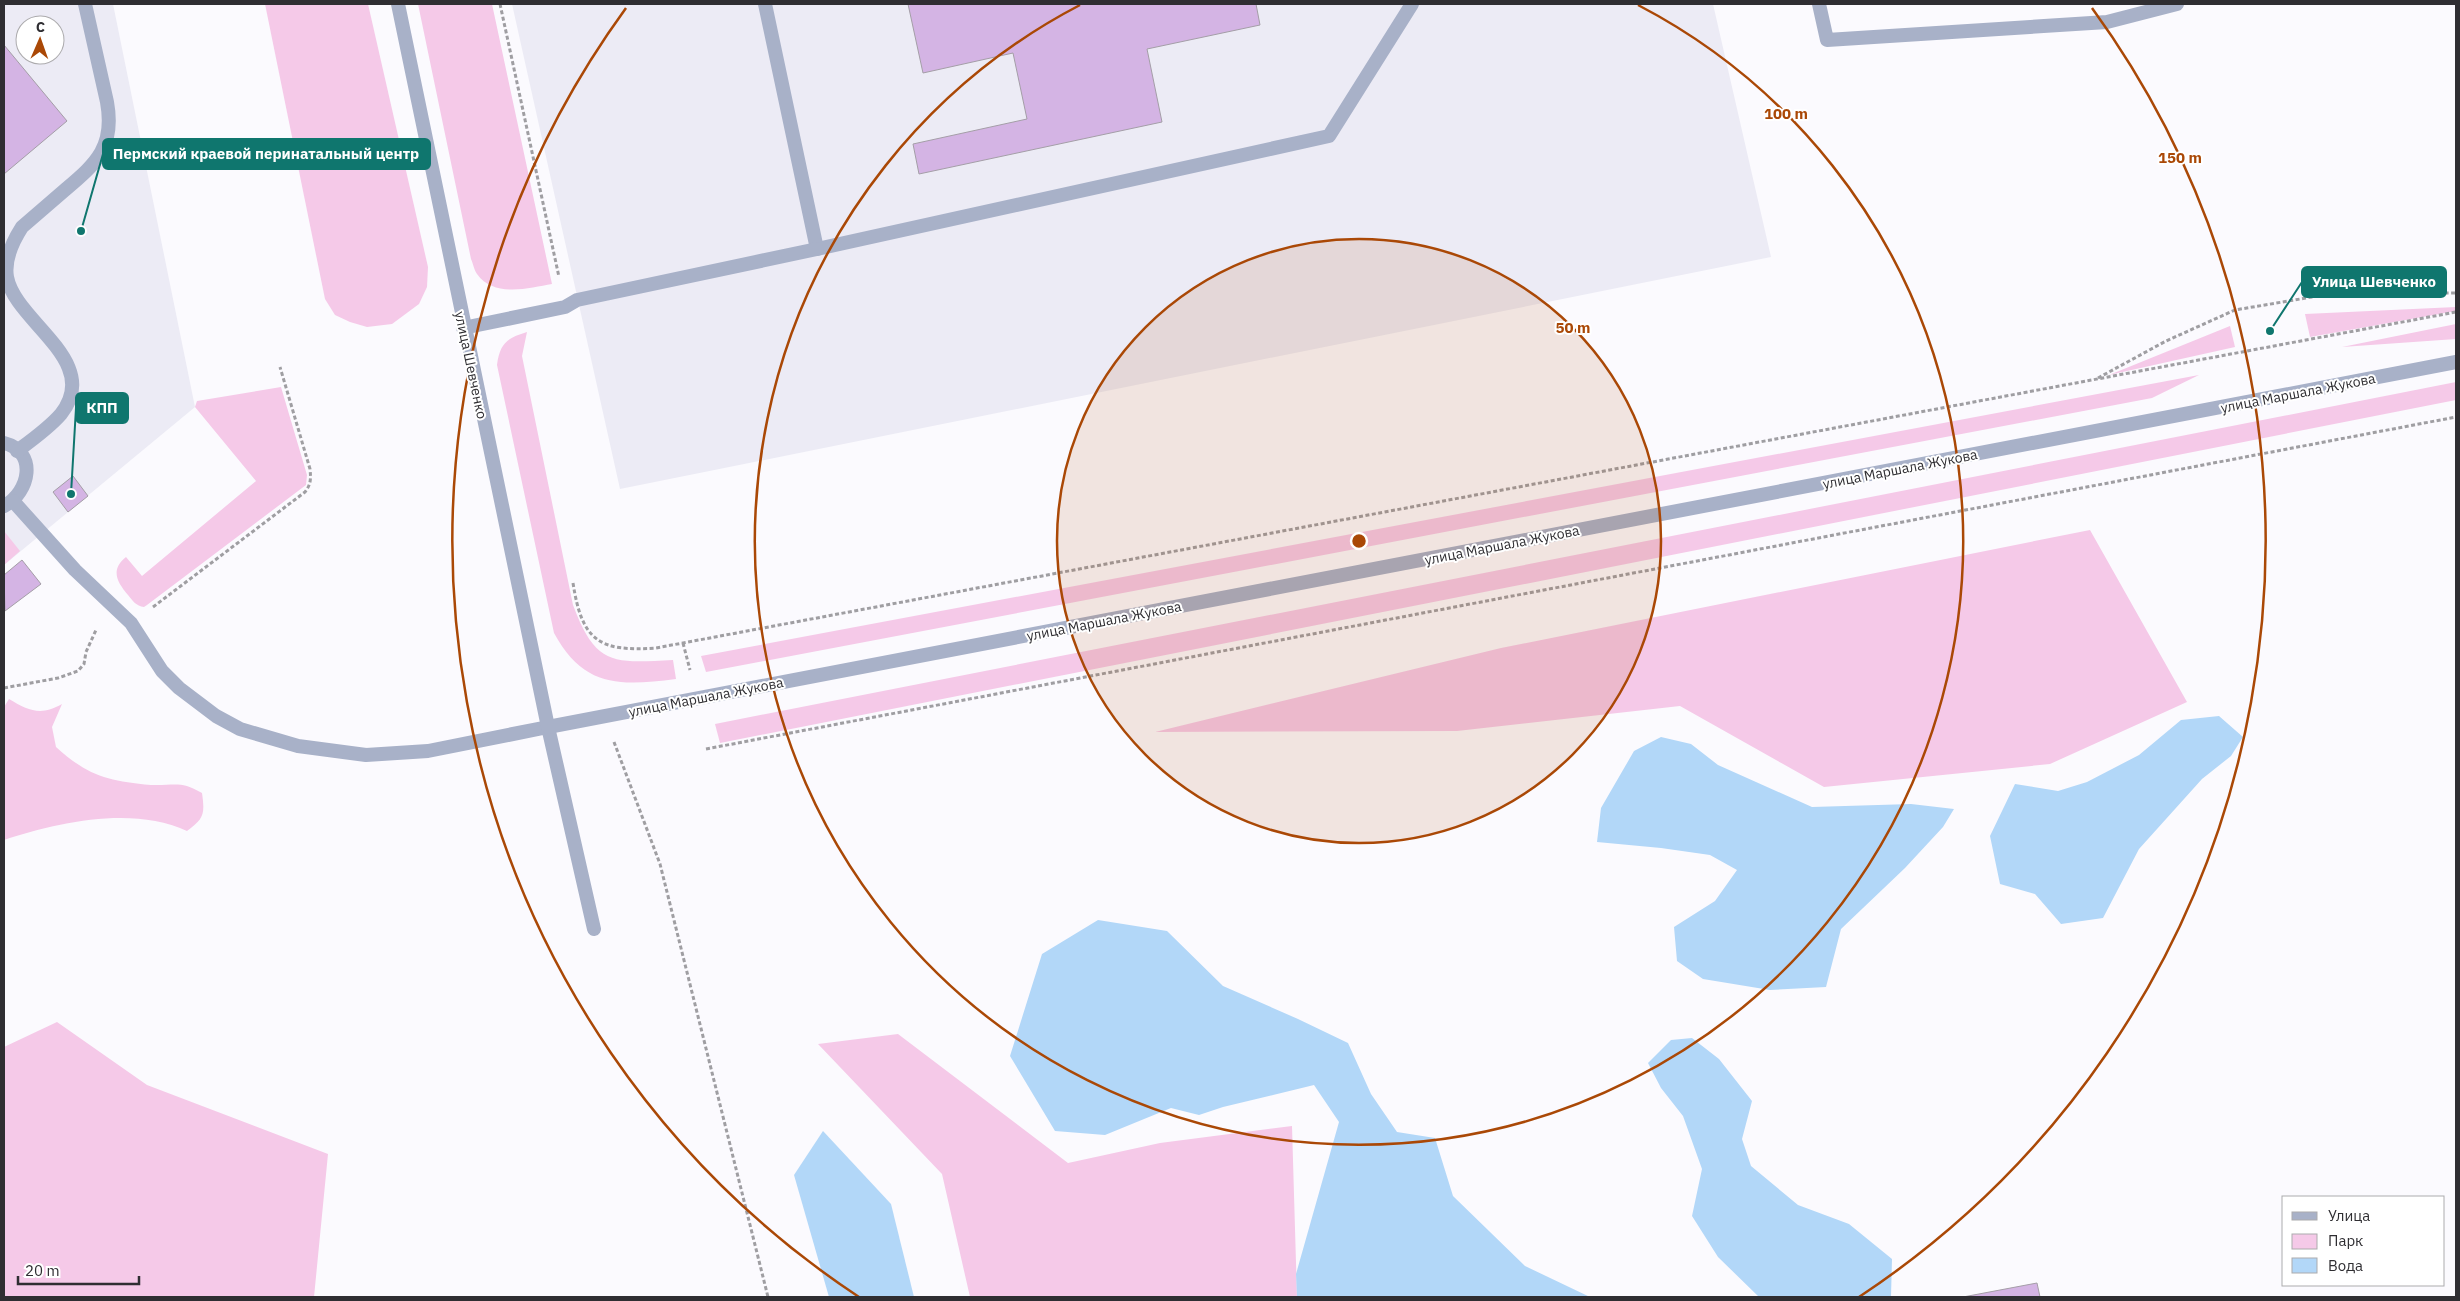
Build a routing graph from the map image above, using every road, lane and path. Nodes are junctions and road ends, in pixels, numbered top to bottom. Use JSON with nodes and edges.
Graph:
{"nodes":[{"id":1,"x":85,"y":4,"type":"edge"},
{"id":2,"x":398,"y":4,"type":"edge"},
{"id":3,"x":500,"y":4,"type":"edge"},
{"id":4,"x":765,"y":4,"type":"edge"},
{"id":5,"x":1412,"y":4,"type":"edge"},
{"id":6,"x":1819,"y":4,"type":"edge"},
{"id":7,"x":2177,"y":4,"type":"edge"},
{"id":8,"x":817,"y":249,"type":"junction"},
{"id":9,"x":2456,"y":293,"type":"edge"},
{"id":10,"x":565,"y":307,"type":"junction"},
{"id":11,"x":2456,"y":312,"type":"edge"},
{"id":12,"x":463,"y":328,"type":"junction"},
{"id":13,"x":2456,"y":362,"type":"edge"},
{"id":14,"x":280,"y":367,"type":"dead end"},
{"id":15,"x":2095,"y":380,"type":"junction"},
{"id":16,"x":2456,"y":417,"type":"edge"},
{"id":17,"x":4,"y":443,"type":"edge"},
{"id":18,"x":18,"y":451,"type":"junction"},
{"id":19,"x":8,"y":503,"type":"edge"},
{"id":20,"x":573,"y":583,"type":"dead end"},
{"id":21,"x":131,"y":623,"type":"junction"},
{"id":22,"x":96,"y":629,"type":"dead end"},
{"id":23,"x":683,"y":643,"type":"junction"},
{"id":24,"x":690,"y":670,"type":"dead end"},
{"id":25,"x":4,"y":688,"type":"edge"},
{"id":26,"x":604,"y":716,"type":"junction"},
{"id":27,"x":548,"y":727,"type":"junction"},
{"id":28,"x":706,"y":749,"type":"dead end"},
{"id":29,"x":594,"y":929,"type":"dead end"},
{"id":30,"x":768,"y":1297,"type":"edge"}],
"edges":[{"from":1,"to":18,"type":"street"},
{"from":2,"to":12,"type":"street","name":"улица Шевченко"},
{"from":3,"to":10,"type":"path"},
{"from":4,"to":8,"type":"street"},
{"from":5,"to":8,"type":"street"},
{"from":6,"to":7,"type":"street"},
{"from":8,"to":10,"type":"street"},
{"from":9,"to":15,"type":"path"},
{"from":10,"to":12,"type":"street"},
{"from":11,"to":15,"type":"path"},
{"from":12,"to":27,"type":"street","name":"улица Шевченко"},
{"from":13,"to":26,"type":"street","name":"улица Маршала Жукова"},
{"from":14,"to":21,"type":"path"},
{"from":15,"to":23,"type":"path"},
{"from":16,"to":28,"type":"path"},
{"from":17,"to":18,"type":"street"},
{"from":18,"to":19,"type":"street"},
{"from":19,"to":21,"type":"street","name":"улица Маршала Жукова"},
{"from":20,"to":23,"type":"path"},
{"from":21,"to":27,"type":"street","name":"улица Маршала Жукова"},
{"from":22,"to":25,"type":"path"},
{"from":23,"to":24,"type":"path"},
{"from":26,"to":27,"type":"street","name":"улица Маршала Жукова"},
{"from":26,"to":30,"type":"path"},
{"from":27,"to":29,"type":"street","name":"улица Шевченко"}]}
